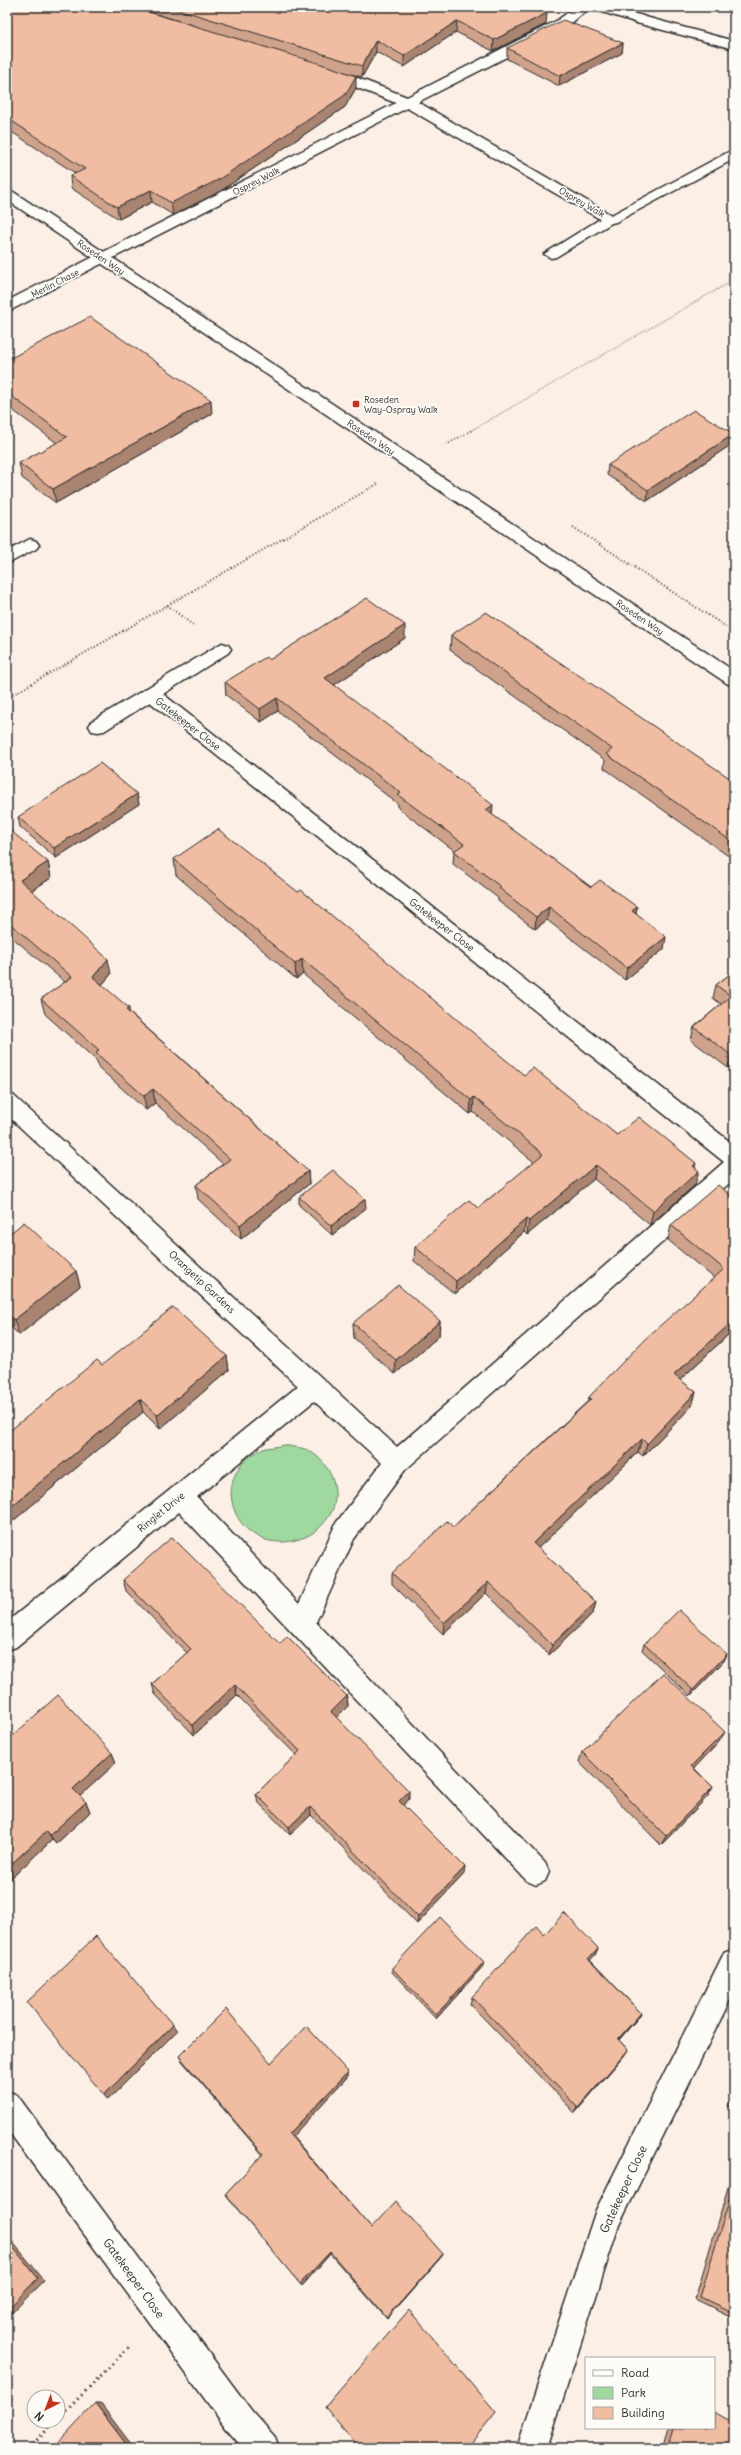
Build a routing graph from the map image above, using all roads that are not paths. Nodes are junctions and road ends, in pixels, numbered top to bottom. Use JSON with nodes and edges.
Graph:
{"nodes":[{"id":1,"x":583,"y":7,"type":"edge"},
{"id":2,"x":595,"y":7,"type":"edge"},
{"id":3,"x":734,"y":45,"type":"edge"},
{"id":4,"x":314,"y":67,"type":"edge"},
{"id":5,"x":409,"y":103,"type":"junction"},
{"id":6,"x":734,"y":153,"type":"edge"},
{"id":7,"x":7,"y":194,"type":"edge"},
{"id":8,"x":611,"y":219,"type":"junction"},
{"id":9,"x":551,"y":254,"type":"dead end"},
{"id":10,"x":103,"y":259,"type":"junction"},
{"id":11,"x":7,"y":307,"type":"edge"},
{"id":12,"x":30,"y":545,"type":"dead end"},
{"id":13,"x":7,"y":558,"type":"edge"},
{"id":14,"x":222,"y":649,"type":"dead end"},
{"id":15,"x":734,"y":680,"type":"edge"},
{"id":16,"x":150,"y":693,"type":"junction"},
{"id":17,"x":98,"y":726,"type":"dead end"},
{"id":18,"x":7,"y":1102,"type":"edge"},
{"id":19,"x":734,"y":1157,"type":"edge"},
{"id":20,"x":734,"y":1166,"type":"edge"},
{"id":21,"x":315,"y":1386,"type":"junction"},
{"id":22,"x":397,"y":1462,"type":"junction"},
{"id":23,"x":180,"y":1496,"type":"junction"},
{"id":24,"x":302,"y":1625,"type":"junction"},
{"id":25,"x":7,"y":1638,"type":"edge"},
{"id":26,"x":536,"y":1872,"type":"dead end"},
{"id":27,"x":734,"y":1964,"type":"edge"},
{"id":28,"x":7,"y":2105,"type":"edge"},
{"id":29,"x":264,"y":2448,"type":"edge"},
{"id":30,"x":532,"y":2448,"type":"edge"}],
"edges":[{"from":1,"to":5,"type":"street","name":"Osprey Walk"},
{"from":2,"to":3,"type":"street"},
{"from":4,"to":5,"type":"street","name":"Osprey Walk"},
{"from":5,"to":8,"type":"street","name":"Osprey Walk"},
{"from":5,"to":10,"type":"street","name":"Osprey Walk"},
{"from":6,"to":8,"type":"street"},
{"from":7,"to":10,"type":"street","name":"Roseden Way"},
{"from":8,"to":9,"type":"street","name":"Osprey Walk"},
{"from":10,"to":11,"type":"street","name":"Merlin Chase"},
{"from":10,"to":15,"type":"street","name":"Roseden Way"},
{"from":12,"to":13,"type":"street"},
{"from":14,"to":16,"type":"street","name":"Gatekeeper Close"},
{"from":16,"to":17,"type":"street","name":"Gatekeeper Close"},
{"from":16,"to":19,"type":"street","name":"Gatekeeper Close"},
{"from":18,"to":21,"type":"street","name":"Orangetip Gardens"},
{"from":20,"to":22,"type":"street"},
{"from":21,"to":22,"type":"street","name":"Orangetip Gardens"},
{"from":21,"to":23,"type":"street","name":"Ringlet Drive"},
{"from":22,"to":24,"type":"street"},
{"from":23,"to":24,"type":"street"},
{"from":23,"to":25,"type":"street","name":"Ringlet Drive"},
{"from":24,"to":26,"type":"street"},
{"from":27,"to":30,"type":"street","name":"Gatekeeper Close"},
{"from":28,"to":29,"type":"street","name":"Gatekeeper Close"}]}
